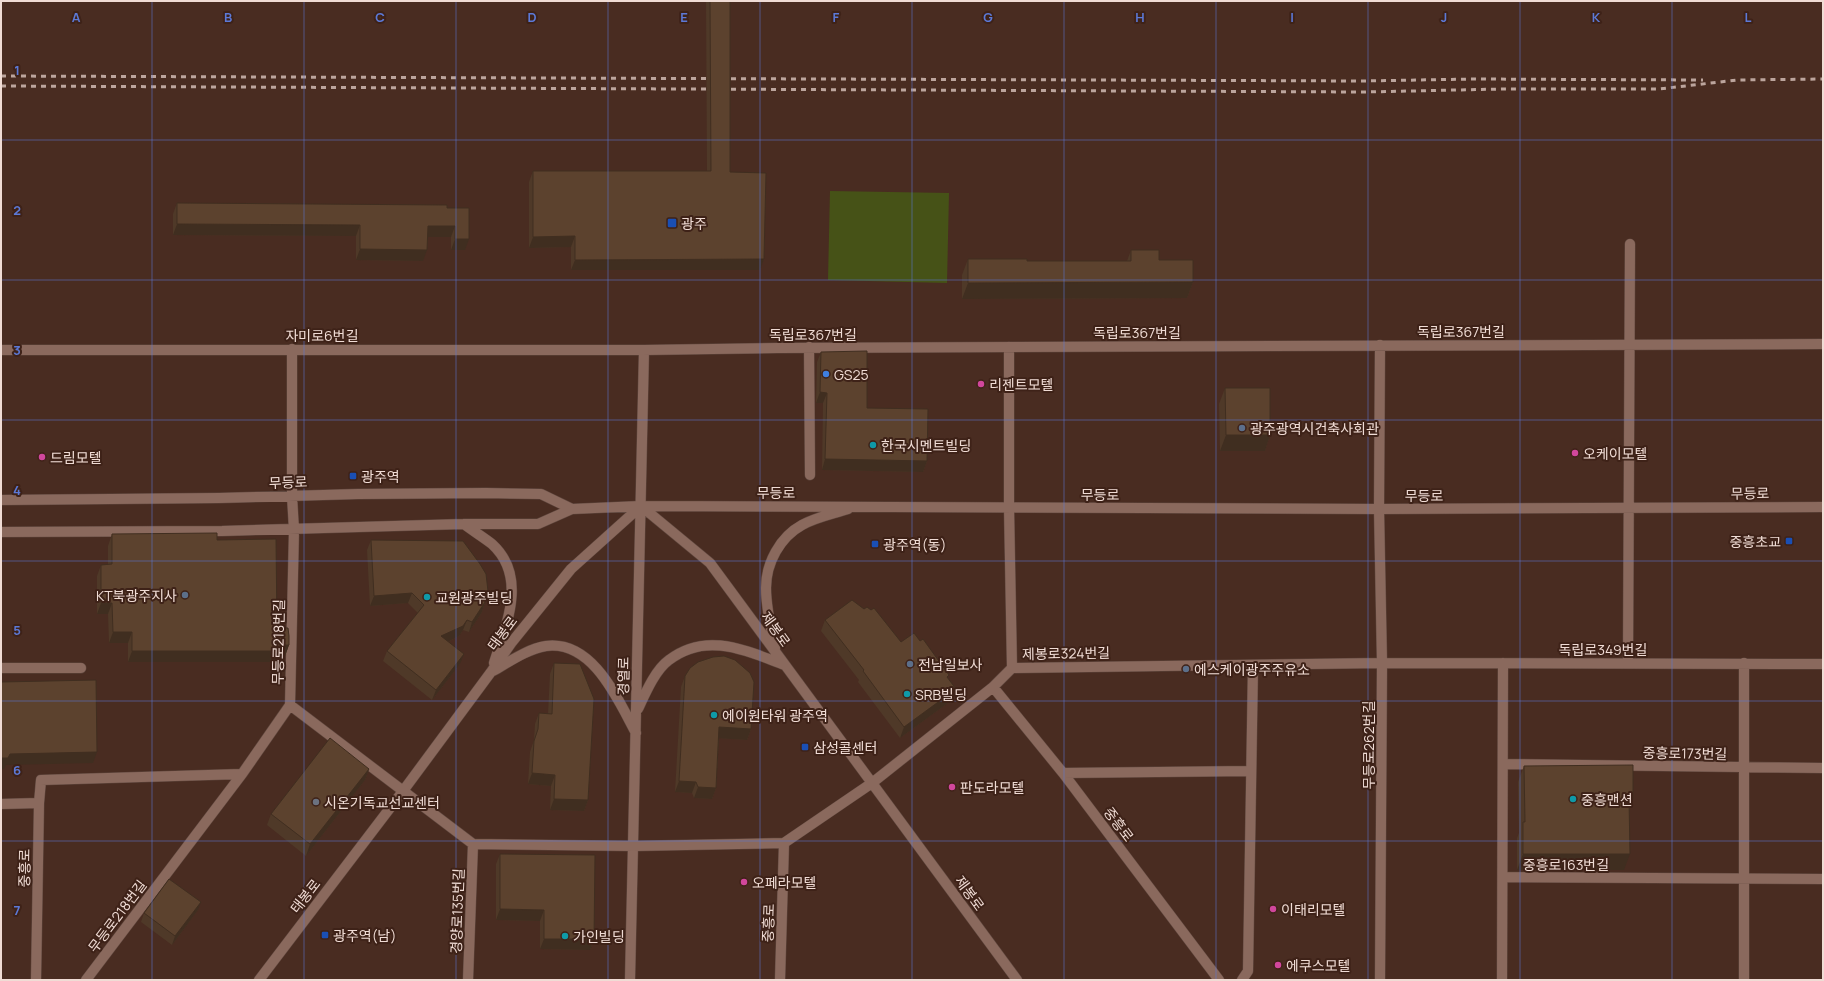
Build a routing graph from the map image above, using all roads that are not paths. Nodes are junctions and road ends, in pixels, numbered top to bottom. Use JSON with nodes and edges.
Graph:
{"nodes":[{"id":1,"x":1630,"y":244,"type":"dead end"},
{"id":2,"x":1823,"y":344,"type":"edge"},
{"id":3,"x":1380,"y":345,"type":"junction"},
{"id":4,"x":1630,"y":345,"type":"junction"},
{"id":5,"x":1009,"y":347,"type":"junction"},
{"id":6,"x":809,"y":348,"type":"junction"},
{"id":7,"x":292,"y":349,"type":"junction"},
{"id":8,"x":1,"y":350,"type":"edge"},
{"id":9,"x":644,"y":350,"type":"junction"},
{"id":10,"x":810,"y":475,"type":"dead end"},
{"id":11,"x":292,"y":496,"type":"junction"},
{"id":12,"x":1,"y":500,"type":"edge"},
{"id":13,"x":641,"y":506,"type":"junction"},
{"id":14,"x":857,"y":506,"type":"junction"},
{"id":15,"x":1009,"y":507,"type":"junction"},
{"id":16,"x":1823,"y":507,"type":"edge"},
{"id":17,"x":1629,"y":508,"type":"junction"},
{"id":18,"x":572,"y":509,"type":"junction"},
{"id":19,"x":1379,"y":509,"type":"junction"},
{"id":20,"x":464,"y":524,"type":"junction"},
{"id":21,"x":294,"y":530,"type":"junction"},
{"id":22,"x":1,"y":532,"type":"edge"},
{"id":23,"x":776,"y":652,"type":"junction"},
{"id":24,"x":1382,"y":663,"type":"junction"},
{"id":25,"x":1503,"y":663,"type":"junction"},
{"id":26,"x":1628,"y":663,"type":"junction"},
{"id":27,"x":1744,"y":663,"type":"junction"},
{"id":28,"x":1823,"y":664,"type":"edge"},
{"id":29,"x":785,"y":665,"type":"junction"},
{"id":30,"x":1254,"y":665,"type":"junction"},
{"id":31,"x":1,"y":668,"type":"edge"},
{"id":32,"x":81,"y":668,"type":"dead end"},
{"id":33,"x":1012,"y":668,"type":"junction"},
{"id":34,"x":491,"y":672,"type":"junction"},
{"id":35,"x":993,"y":687,"type":"junction"},
{"id":36,"x":290,"y":705,"type":"junction"},
{"id":37,"x":637,"y":711,"type":"junction"},
{"id":38,"x":636,"y":734,"type":"junction"},
{"id":39,"x":1502,"y":764,"type":"junction"},
{"id":40,"x":1744,"y":767,"type":"junction"},
{"id":41,"x":1823,"y":768,"type":"edge"},
{"id":42,"x":1251,"y":771,"type":"junction"},
{"id":43,"x":1063,"y":773,"type":"junction"},
{"id":44,"x":242,"y":774,"type":"junction"},
{"id":45,"x":872,"y":783,"type":"junction"},
{"id":46,"x":403,"y":791,"type":"junction"},
{"id":47,"x":39,"y":803,"type":"junction"},
{"id":48,"x":1,"y":804,"type":"edge"},
{"id":49,"x":784,"y":843,"type":"junction"},
{"id":50,"x":473,"y":844,"type":"junction"},
{"id":51,"x":634,"y":846,"type":"junction"},
{"id":52,"x":1503,"y":877,"type":"junction"},
{"id":53,"x":1744,"y":878,"type":"junction"},
{"id":54,"x":1823,"y":880,"type":"edge"},
{"id":55,"x":36,"y":980,"type":"edge"},
{"id":56,"x":86,"y":980,"type":"edge"},
{"id":57,"x":259,"y":980,"type":"edge"},
{"id":58,"x":468,"y":980,"type":"edge"},
{"id":59,"x":630,"y":980,"type":"edge"},
{"id":60,"x":780,"y":980,"type":"edge"},
{"id":61,"x":1017,"y":980,"type":"edge"},
{"id":62,"x":1219,"y":980,"type":"edge"},
{"id":63,"x":1242,"y":980,"type":"edge"},
{"id":64,"x":1380,"y":980,"type":"edge"},
{"id":65,"x":1502,"y":980,"type":"edge"},
{"id":66,"x":1744,"y":980,"type":"edge"}],
"edges":[{"from":1,"to":4,"type":"street"},
{"from":2,"to":4,"type":"street","name":"독립로367번길"},
{"from":3,"to":4,"type":"street","name":"독립로367번길"},
{"from":3,"to":5,"type":"street","name":"독립로367번길"},
{"from":3,"to":19,"type":"street","name":"무등로262번길"},
{"from":4,"to":17,"type":"street"},
{"from":5,"to":6,"type":"street","name":"독립로367번길"},
{"from":5,"to":15,"type":"street"},
{"from":6,"to":9,"type":"street","name":"독립로367번길"},
{"from":6,"to":10,"type":"street"},
{"from":7,"to":8,"type":"street","name":"자미로6번길"},
{"from":7,"to":9,"type":"street","name":"자미로6번길"},
{"from":7,"to":11,"type":"street","name":"무등로218번길"},
{"from":9,"to":13,"type":"street","name":"경열로"},
{"from":11,"to":12,"type":"street","name":"무등로"},
{"from":11,"to":18,"type":"street","name":"무등로"},
{"from":11,"to":21,"type":"street","name":"무등로218번길"},
{"from":13,"to":14,"type":"street","name":"무등로"},
{"from":13,"to":18,"type":"street","name":"무등로"},
{"from":13,"to":23,"type":"street","name":"제봉로"},
{"from":13,"to":34,"type":"street","name":"태봉로"},
{"from":13,"to":37,"type":"street","name":"경열로"},
{"from":14,"to":15,"type":"street","name":"무등로"},
{"from":14,"to":23,"type":"street"},
{"from":15,"to":19,"type":"street","name":"무등로"},
{"from":15,"to":33,"type":"street"},
{"from":16,"to":17,"type":"street","name":"무등로"},
{"from":17,"to":19,"type":"street","name":"무등로"},
{"from":17,"to":26,"type":"street"},
{"from":18,"to":20,"type":"street","name":"무등로"},
{"from":19,"to":24,"type":"street","name":"무등로262번길"},
{"from":20,"to":21,"type":"street","name":"무등로"},
{"from":20,"to":34,"type":"street"},
{"from":21,"to":22,"type":"street","name":"무등로"},
{"from":21,"to":36,"type":"street","name":"무등로218번길"},
{"from":23,"to":29,"type":"street","name":"제봉로"},
{"from":24,"to":25,"type":"street","name":"독립로349번길"},
{"from":24,"to":30,"type":"street","name":"제봉로324번길"},
{"from":24,"to":64,"type":"street","name":"무등로262번길"},
{"from":25,"to":26,"type":"street","name":"독립로349번길"},
{"from":25,"to":39,"type":"street","name":"중흥로163번길"},
{"from":26,"to":27,"type":"street","name":"독립로349번길"},
{"from":27,"to":28,"type":"street","name":"독립로349번길"},
{"from":27,"to":40,"type":"street","name":"중흥로173번길"},
{"from":29,"to":37,"type":"street"},
{"from":29,"to":45,"type":"street","name":"제봉로"},
{"from":30,"to":33,"type":"street","name":"제봉로324번길"},
{"from":30,"to":42,"type":"street"},
{"from":31,"to":32,"type":"street"},
{"from":33,"to":35,"type":"street","name":"제봉로324번길"},
{"from":34,"to":38,"type":"street"},
{"from":34,"to":46,"type":"street","name":"태봉로"},
{"from":35,"to":43,"type":"street","name":"중흥로"},
{"from":35,"to":45,"type":"street","name":"제봉로324번길"},
{"from":36,"to":44,"type":"street","name":"무등로218번길"},
{"from":36,"to":46,"type":"street"},
{"from":37,"to":38,"type":"street","name":"경열로"},
{"from":38,"to":51,"type":"street","name":"경열로"},
{"from":39,"to":40,"type":"street","name":"중흥로173번길"},
{"from":39,"to":52,"type":"street","name":"중흥로163번길"},
{"from":40,"to":41,"type":"street","name":"중흥로173번길"},
{"from":40,"to":53,"type":"street","name":"중흥로173번길"},
{"from":42,"to":43,"type":"street"},
{"from":42,"to":63,"type":"street"},
{"from":43,"to":62,"type":"street","name":"중흥로"},
{"from":44,"to":47,"type":"street","name":"중흥로"},
{"from":44,"to":56,"type":"street","name":"무등로218번길"},
{"from":45,"to":49,"type":"street"},
{"from":45,"to":61,"type":"street","name":"제봉로"},
{"from":46,"to":50,"type":"street"},
{"from":46,"to":57,"type":"street","name":"태봉로"},
{"from":47,"to":48,"type":"street"},
{"from":47,"to":55,"type":"street","name":"중흥로"},
{"from":49,"to":51,"type":"street"},
{"from":49,"to":60,"type":"street","name":"중흥로"},
{"from":50,"to":51,"type":"street"},
{"from":50,"to":58,"type":"street","name":"경양로135번길"},
{"from":51,"to":59,"type":"street","name":"경열로"},
{"from":52,"to":53,"type":"street","name":"중흥로163번길"},
{"from":52,"to":65,"type":"street","name":"중흥로163번길"},
{"from":53,"to":54,"type":"street"},
{"from":53,"to":66,"type":"street","name":"중흥로173번길"}]}
